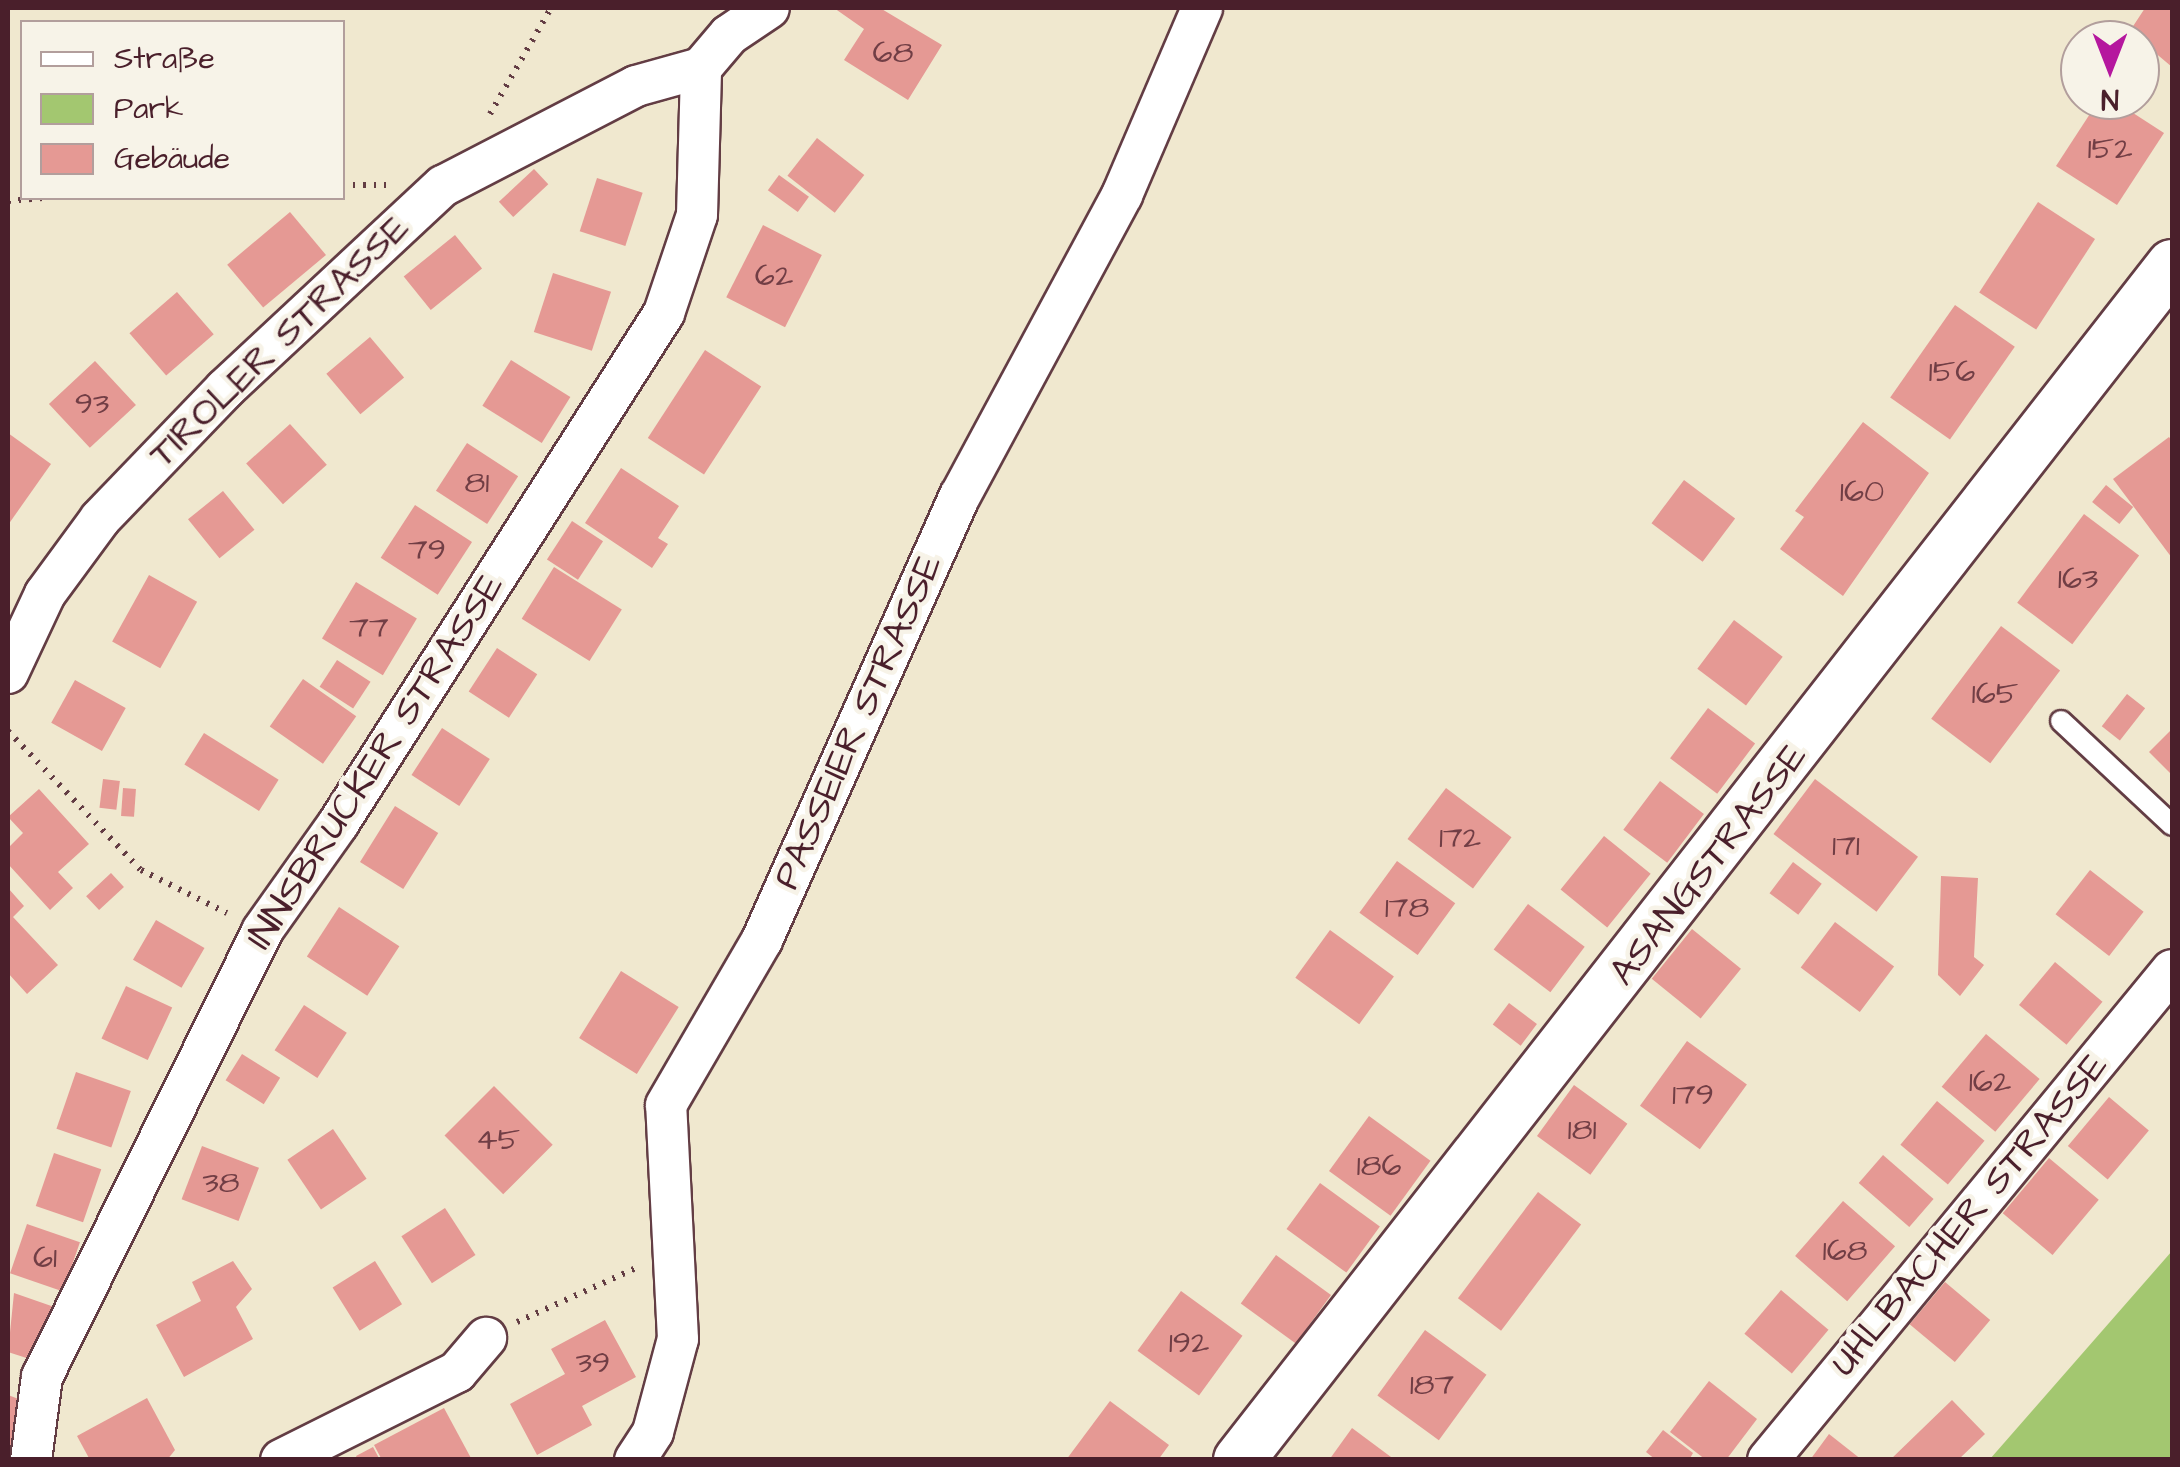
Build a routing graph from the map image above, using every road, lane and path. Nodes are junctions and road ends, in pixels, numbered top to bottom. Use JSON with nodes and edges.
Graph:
{"nodes":[{"id":1,"x":551,"y":8,"type":"edge"},
{"id":2,"x":769,"y":8,"type":"edge"},
{"id":3,"x":1202,"y":8,"type":"edge"},
{"id":4,"x":701,"y":68,"type":"junction"},
{"id":5,"x":481,"y":128,"type":"dead end"},
{"id":6,"x":2164,"y":293,"type":"edge"},
{"id":7,"x":8,"y":673,"type":"edge"},
{"id":8,"x":2061,"y":721,"type":"dead end"},
{"id":9,"x":8,"y":731,"type":"edge"},
{"id":10,"x":2172,"y":824,"type":"edge"},
{"id":11,"x":262,"y":931,"type":"junction"},
{"id":12,"x":2172,"y":970,"type":"edge"},
{"id":13,"x":616,"y":1273,"type":"dead end"},
{"id":14,"x":486,"y":1338,"type":"joint"},
{"id":15,"x":31,"y":1460,"type":"edge"},
{"id":16,"x":281,"y":1460,"type":"edge"},
{"id":17,"x":635,"y":1460,"type":"edge"},
{"id":18,"x":1239,"y":1460,"type":"edge"},
{"id":19,"x":1768,"y":1460,"type":"edge"}],
"edges":[{"from":1,"to":5,"type":"path"},
{"from":2,"to":4,"type":"street"},
{"from":3,"to":17,"type":"street","name":"PASSEIER STRASSE"},
{"from":4,"to":7,"type":"street","name":"TIROLER STRASSE"},
{"from":4,"to":11,"type":"street","name":"INNSBRUCKER STRASSE"},
{"from":6,"to":18,"type":"street","name":"ASANGSTRASSE"},
{"from":8,"to":10,"type":"lane"},
{"from":9,"to":11,"type":"path"},
{"from":11,"to":15,"type":"street","name":"INNSBRUCKER STRASSE"},
{"from":12,"to":19,"type":"street","name":"UHLBACHER STRASSE"},
{"from":13,"to":14,"type":"path"},
{"from":14,"to":16,"type":"street"}]}
